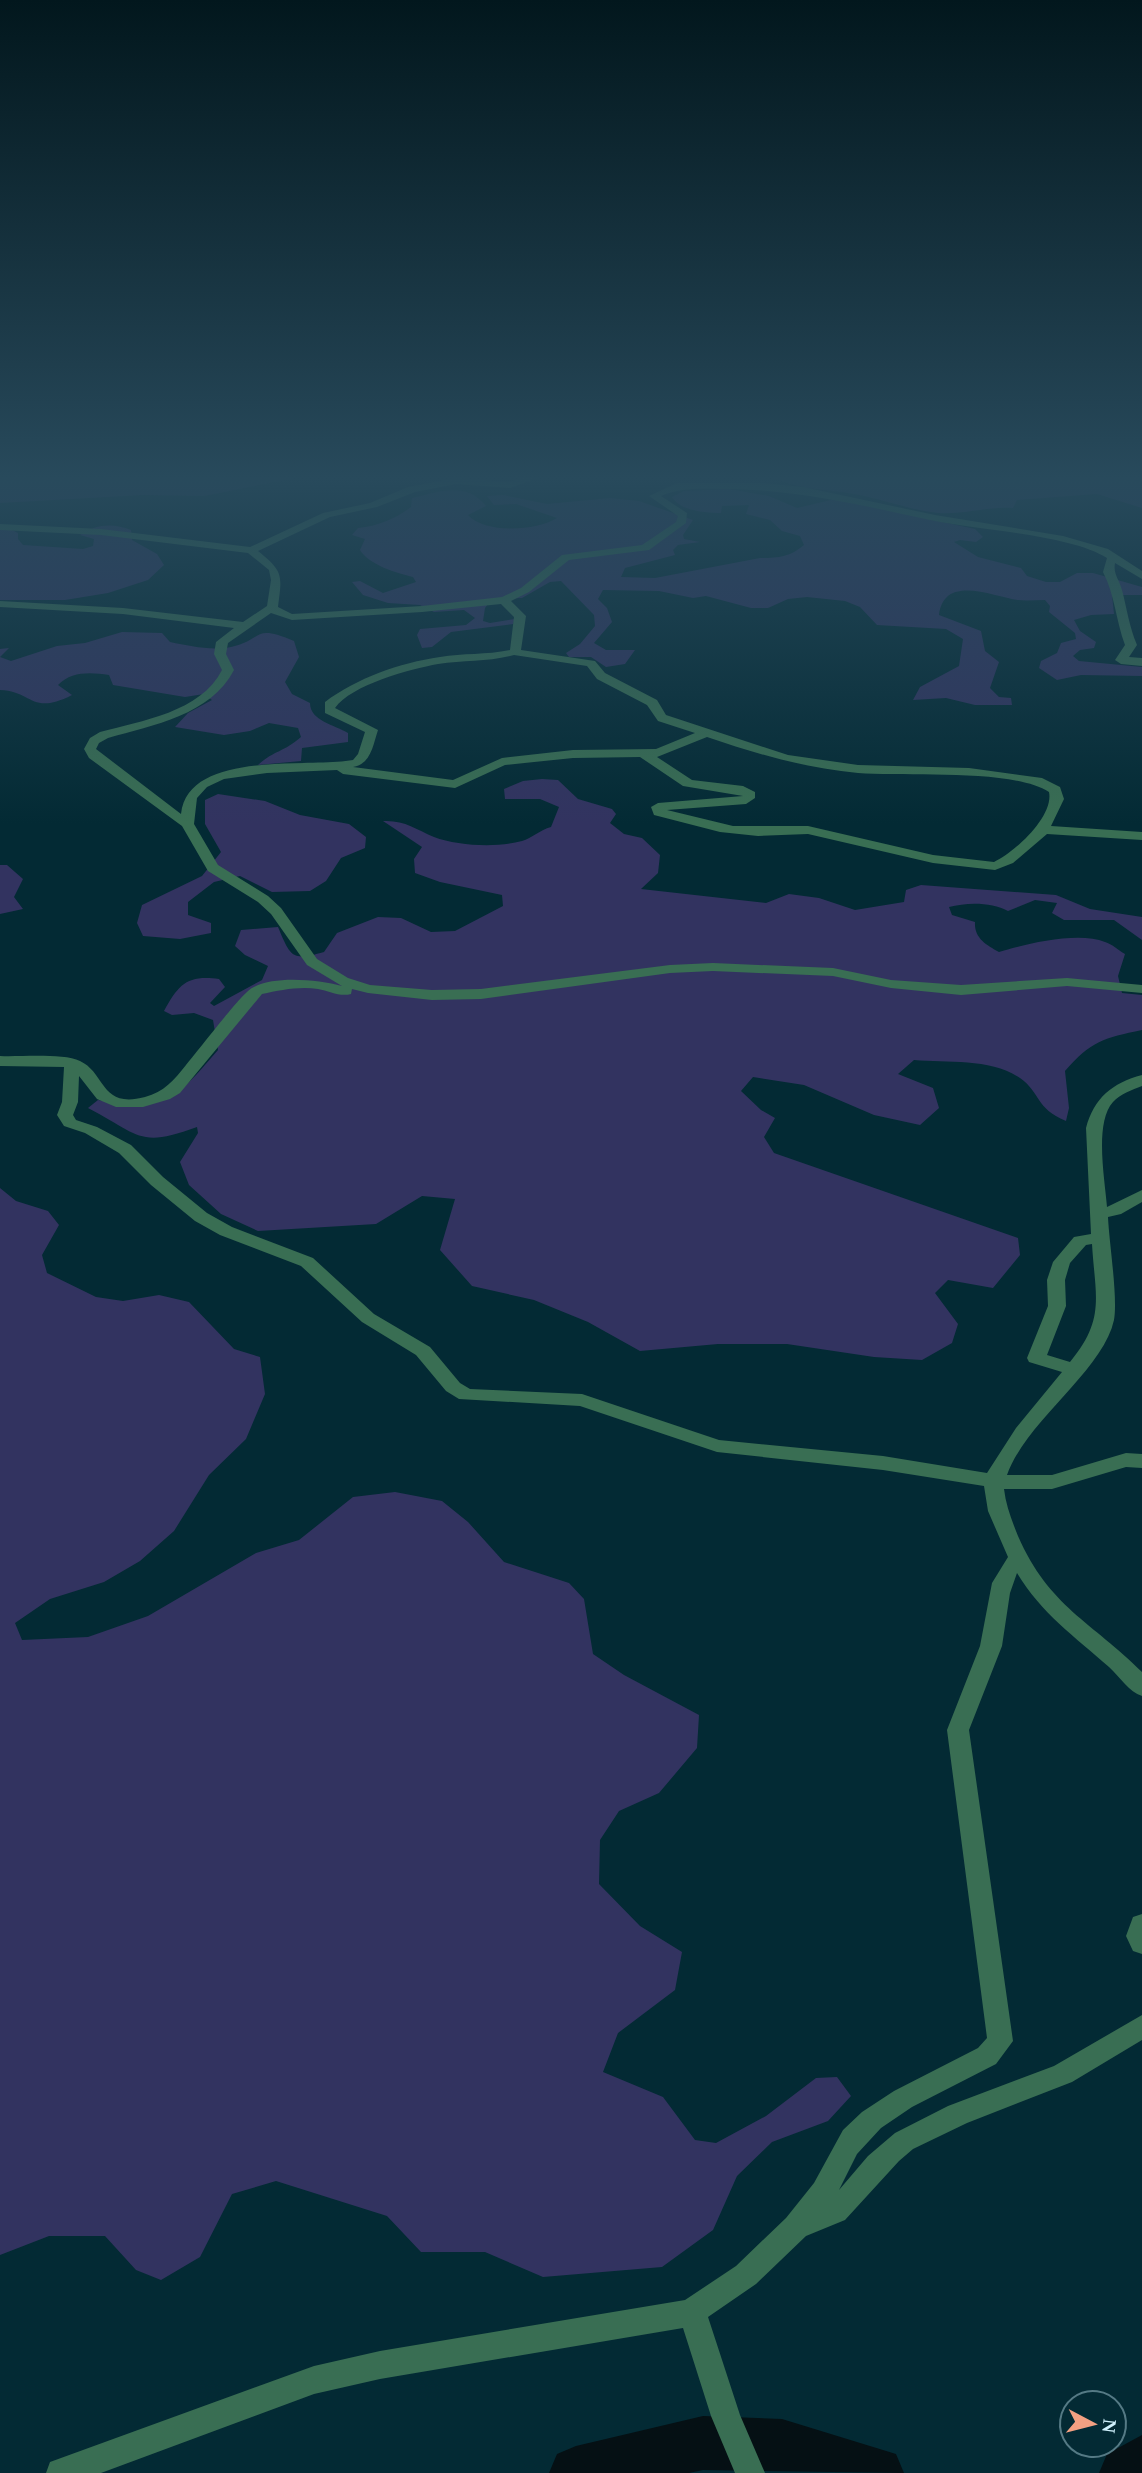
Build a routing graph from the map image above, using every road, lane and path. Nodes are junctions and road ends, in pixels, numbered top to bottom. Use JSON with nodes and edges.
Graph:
{"nodes":[{"id":1,"x":274,"y":592,"type":"edge"},
{"id":2,"x":520,"y":592,"type":"edge"},
{"id":3,"x":1117,"y":592,"type":"edge"},
{"id":4,"x":504,"y":600,"type":"junction"},
{"id":5,"x":0,"y":604,"type":"edge"},
{"id":6,"x":272,"y":607,"type":"junction"},
{"id":7,"x":292,"y":618,"type":"junction"},
{"id":8,"x":248,"y":624,"type":"junction"},
{"id":9,"x":514,"y":652,"type":"junction"},
{"id":10,"x":1142,"y":662,"type":"edge"},
{"id":11,"x":706,"y":733,"type":"junction"},
{"id":12,"x":644,"y":754,"type":"junction"},
{"id":13,"x":323,"y":767,"type":"junction"},
{"id":14,"x":187,"y":824,"type":"junction"},
{"id":15,"x":1045,"y":830,"type":"junction"},
{"id":16,"x":1142,"y":836,"type":"edge"},
{"id":17,"x":1142,"y":989,"type":"edge"},
{"id":18,"x":432,"y":995,"type":"junction"},
{"id":19,"x":0,"y":1061,"type":"edge"},
{"id":20,"x":73,"y":1063,"type":"junction"},
{"id":21,"x":1142,"y":1080,"type":"edge"},
{"id":22,"x":1142,"y":1195,"type":"edge"},
{"id":23,"x":1099,"y":1214,"type":"junction"},
{"id":24,"x":1101,"y":1237,"type":"junction"},
{"id":25,"x":1075,"y":1370,"type":"junction"},
{"id":26,"x":1142,"y":1461,"type":"edge"},
{"id":27,"x":994,"y":1491,"type":"junction"},
{"id":28,"x":1018,"y":1559,"type":"junction"},
{"id":29,"x":1142,"y":1688,"type":"edge"},
{"id":30,"x":1142,"y":1924,"type":"edge"},
{"id":31,"x":1142,"y":1944,"type":"edge"},
{"id":32,"x":1142,"y":2026,"type":"edge"},
{"id":33,"x":800,"y":2225,"type":"junction"},
{"id":34,"x":689,"y":2313,"type":"junction"},
{"id":35,"x":61,"y":2473,"type":"edge"},
{"id":36,"x":750,"y":2473,"type":"edge"}],
"edges":[{"from":1,"to":6,"type":"street"},
{"from":2,"to":4,"type":"street"},
{"from":3,"to":10,"type":"street"},
{"from":4,"to":7,"type":"street"},
{"from":4,"to":9,"type":"street"},
{"from":5,"to":8,"type":"street"},
{"from":6,"to":7,"type":"street"},
{"from":6,"to":8,"type":"street"},
{"from":7,"to":8,"type":"street"},
{"from":8,"to":14,"type":"street"},
{"from":9,"to":11,"type":"street"},
{"from":9,"to":13,"type":"street"},
{"from":11,"to":12,"type":"street"},
{"from":11,"to":15,"type":"street"},
{"from":12,"to":13,"type":"street"},
{"from":12,"to":15,"type":"street"},
{"from":13,"to":14,"type":"street"},
{"from":14,"to":18,"type":"street"},
{"from":15,"to":16,"type":"street"},
{"from":17,"to":18,"type":"street"},
{"from":18,"to":20,"type":"street"},
{"from":19,"to":20,"type":"street"},
{"from":20,"to":27,"type":"street"},
{"from":21,"to":23,"type":"street"},
{"from":22,"to":23,"type":"street"},
{"from":23,"to":24,"type":"street"},
{"from":24,"to":25,"type":"street"},
{"from":24,"to":25,"type":"street"},
{"from":25,"to":27,"type":"street"},
{"from":26,"to":27,"type":"street"},
{"from":27,"to":28,"type":"street"},
{"from":28,"to":29,"type":"street"},
{"from":28,"to":33,"type":"street"},
{"from":30,"to":31,"type":"street"},
{"from":32,"to":33,"type":"street"},
{"from":33,"to":34,"type":"street"},
{"from":34,"to":35,"type":"street"},
{"from":34,"to":36,"type":"street"}]}
